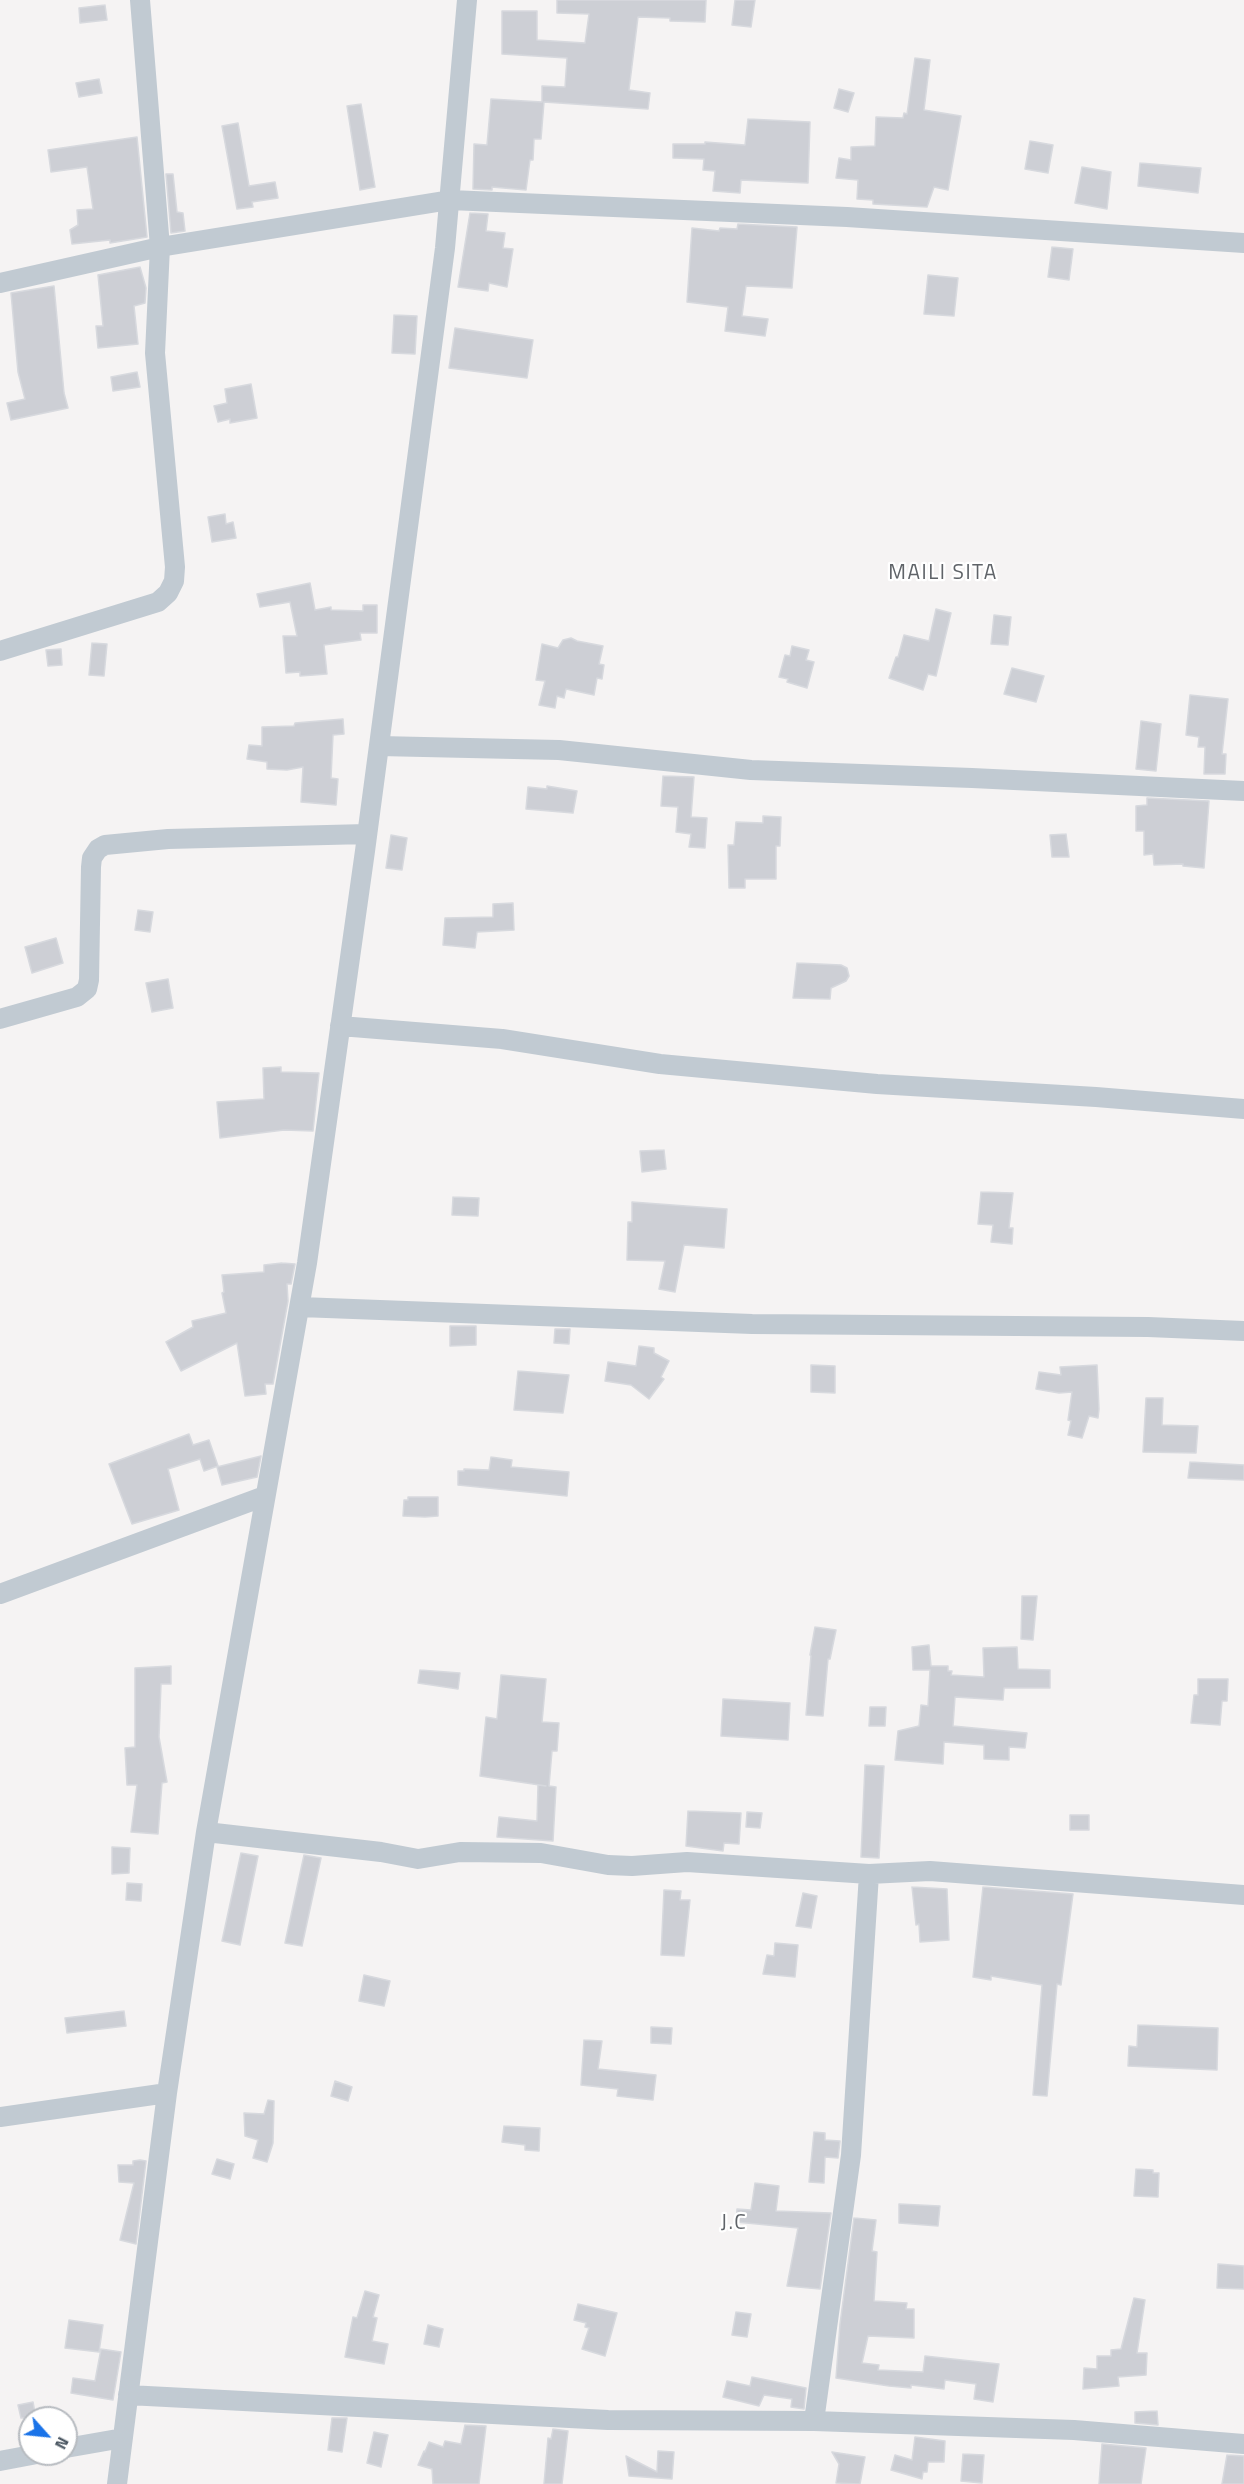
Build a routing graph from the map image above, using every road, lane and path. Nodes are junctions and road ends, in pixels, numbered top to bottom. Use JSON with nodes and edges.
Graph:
{"nodes":[{"id":1,"x":140,"y":0,"type":"edge"},
{"id":2,"x":467,"y":0,"type":"edge"},
{"id":3,"x":450,"y":200,"type":"junction"},
{"id":4,"x":1244,"y":243,"type":"edge"},
{"id":5,"x":160,"y":247,"type":"junction"},
{"id":6,"x":0,"y":283,"type":"edge"},
{"id":7,"x":0,"y":651,"type":"edge"},
{"id":8,"x":379,"y":746,"type":"junction"},
{"id":9,"x":1244,"y":791,"type":"edge"},
{"id":10,"x":367,"y":834,"type":"junction"},
{"id":11,"x":0,"y":1019,"type":"edge"},
{"id":12,"x":340,"y":1026,"type":"junction"},
{"id":13,"x":1244,"y":1109,"type":"edge"},
{"id":14,"x":300,"y":1306,"type":"junction"},
{"id":15,"x":1244,"y":1331,"type":"edge"},
{"id":16,"x":266,"y":1496,"type":"junction"},
{"id":17,"x":0,"y":1594,"type":"edge"},
{"id":18,"x":206,"y":1832,"type":"junction"},
{"id":19,"x":869,"y":1874,"type":"junction"},
{"id":20,"x":1244,"y":1895,"type":"edge"},
{"id":21,"x":167,"y":2093,"type":"junction"},
{"id":22,"x":0,"y":2117,"type":"edge"},
{"id":23,"x":128,"y":2395,"type":"junction"},
{"id":24,"x":814,"y":2421,"type":"junction"},
{"id":25,"x":123,"y":2438,"type":"junction"},
{"id":26,"x":1244,"y":2444,"type":"edge"},
{"id":27,"x":78,"y":2446,"type":"edge"},
{"id":28,"x":18,"y":2458,"type":"edge"},
{"id":29,"x":0,"y":2461,"type":"edge"},
{"id":30,"x":117,"y":2484,"type":"edge"}],
"edges":[{"from":1,"to":5,"type":"street"},
{"from":2,"to":3,"type":"street"},
{"from":3,"to":4,"type":"street"},
{"from":3,"to":5,"type":"street"},
{"from":3,"to":8,"type":"street"},
{"from":5,"to":6,"type":"street"},
{"from":5,"to":7,"type":"street"},
{"from":8,"to":9,"type":"street"},
{"from":8,"to":10,"type":"street"},
{"from":10,"to":11,"type":"street"},
{"from":10,"to":12,"type":"street"},
{"from":12,"to":13,"type":"street"},
{"from":12,"to":14,"type":"street"},
{"from":14,"to":15,"type":"street"},
{"from":14,"to":16,"type":"street"},
{"from":16,"to":17,"type":"street"},
{"from":16,"to":18,"type":"street"},
{"from":18,"to":19,"type":"street"},
{"from":18,"to":21,"type":"street"},
{"from":19,"to":20,"type":"street"},
{"from":19,"to":24,"type":"street"},
{"from":21,"to":22,"type":"street"},
{"from":21,"to":23,"type":"street"},
{"from":23,"to":24,"type":"street"},
{"from":23,"to":25,"type":"street"},
{"from":24,"to":26,"type":"street"},
{"from":25,"to":27,"type":"street"},
{"from":25,"to":30,"type":"street"},
{"from":28,"to":29,"type":"street"}]}
